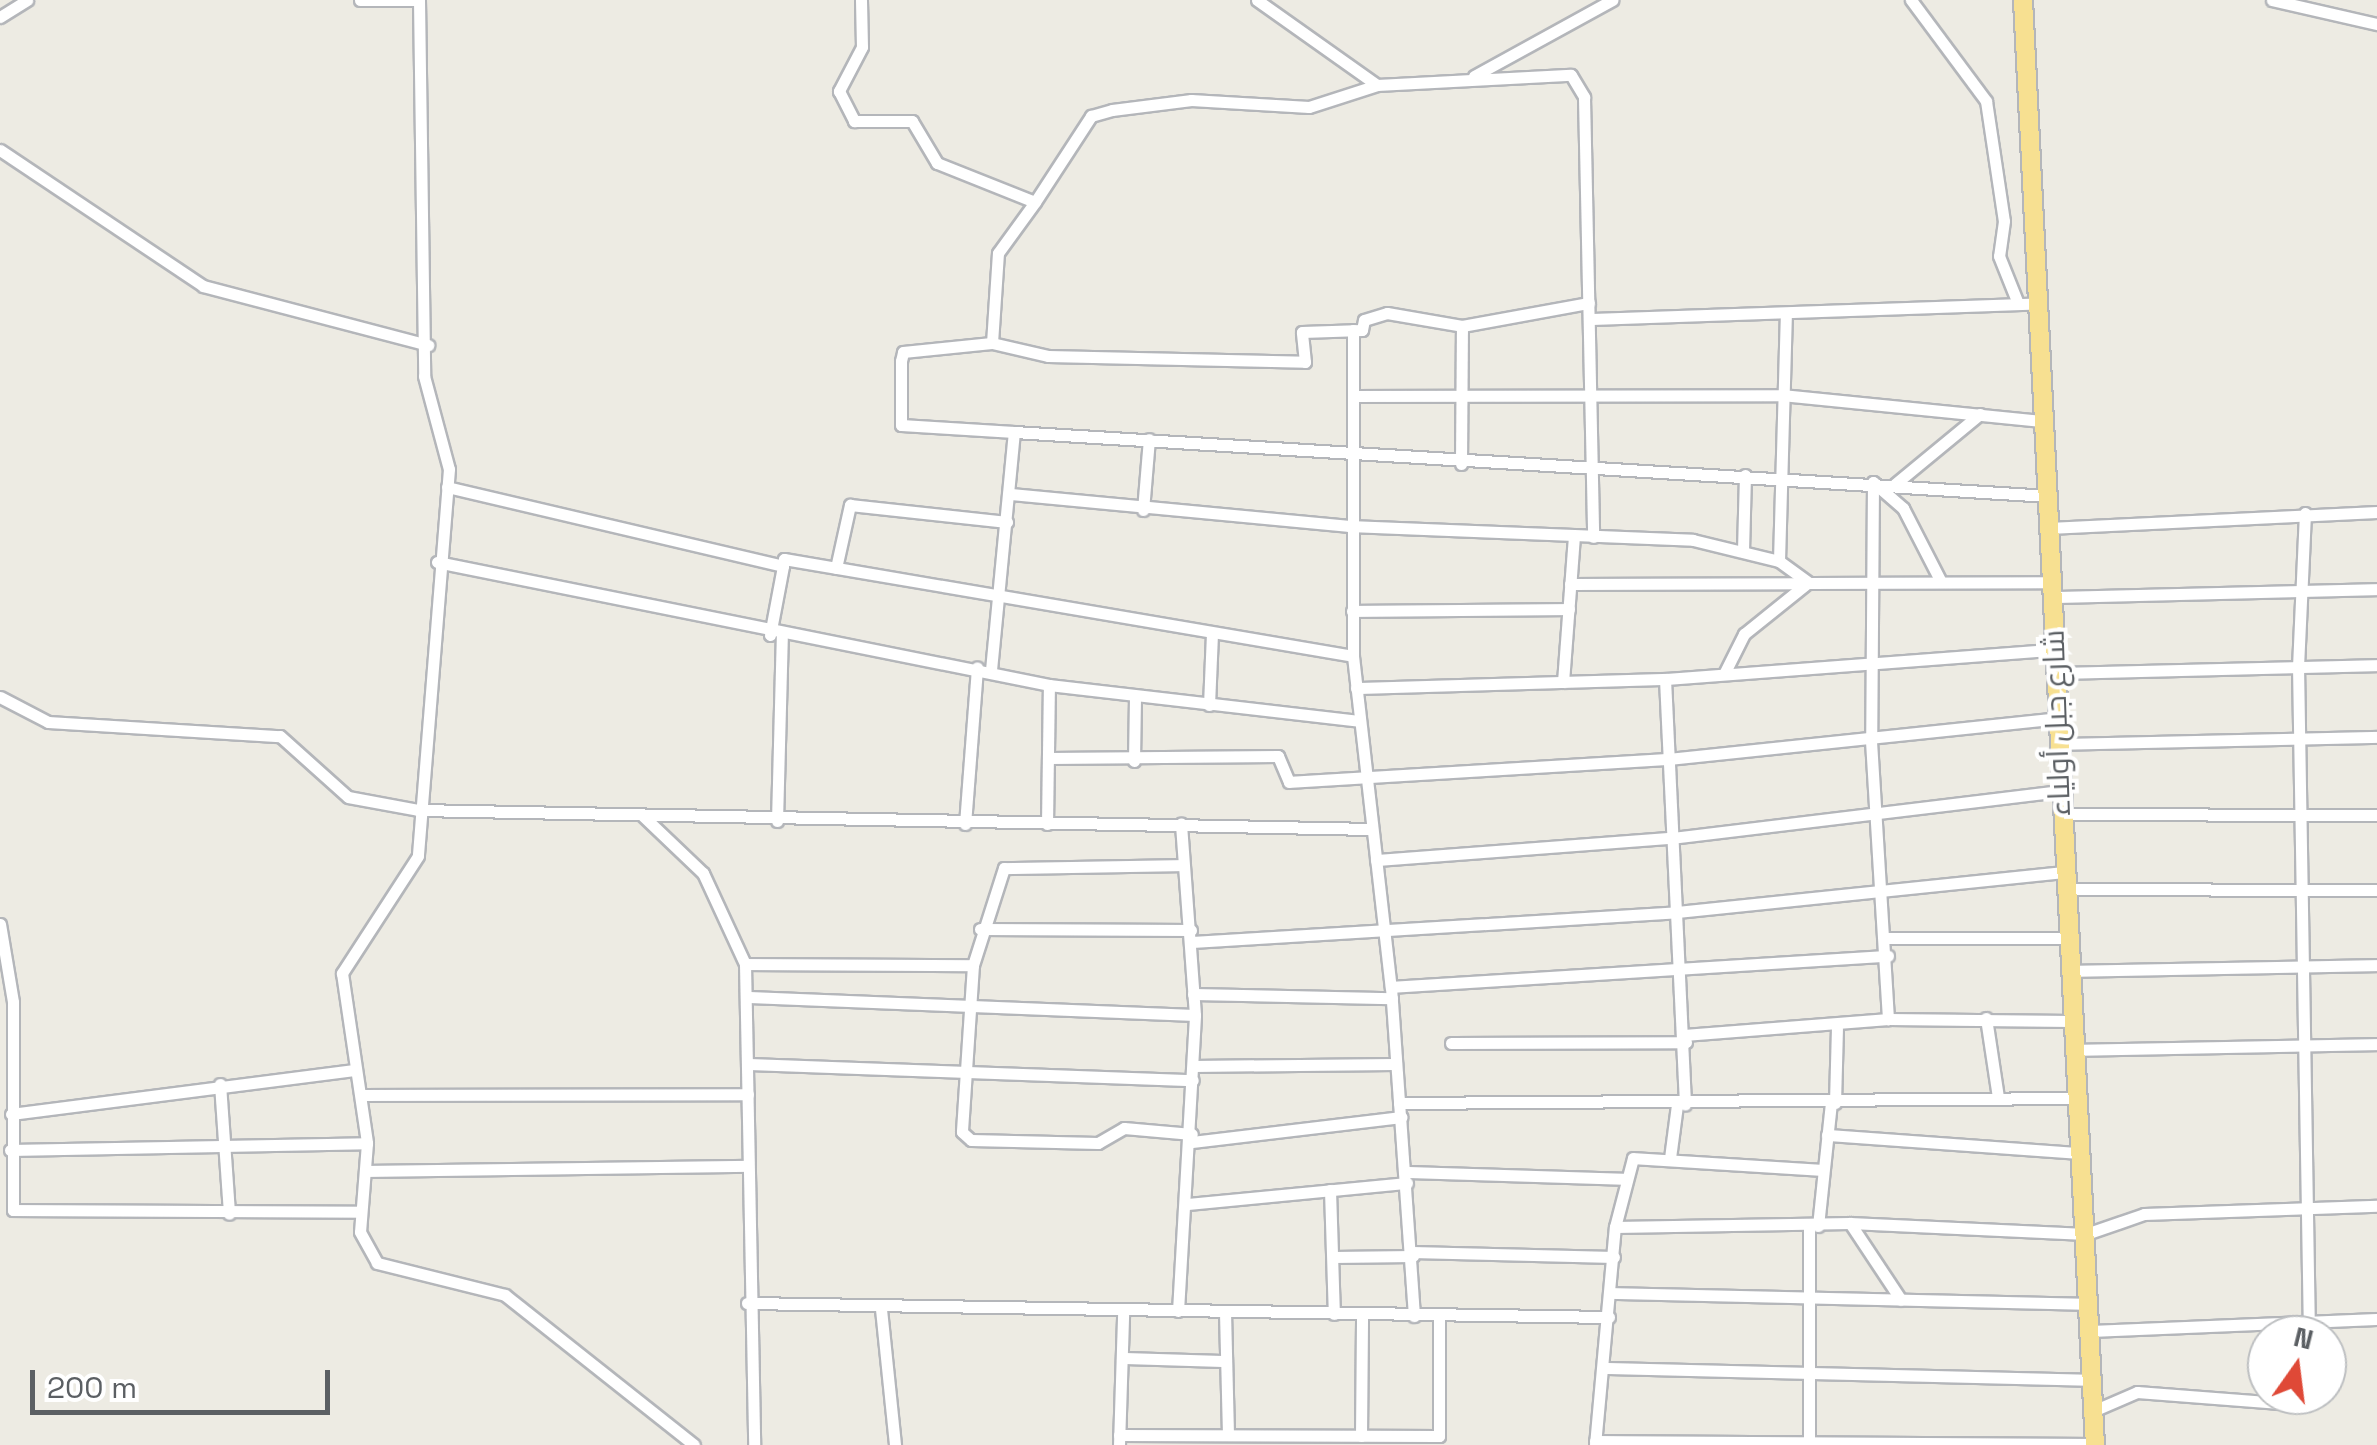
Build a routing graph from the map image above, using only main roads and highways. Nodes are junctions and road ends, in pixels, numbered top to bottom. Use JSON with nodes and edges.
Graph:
{"nodes":[{"id":1,"x":2023,"y":0,"type":"edge"},
{"id":2,"x":2095,"y":1444,"type":"edge"}],
"edges":[{"from":1,"to":2,"type":"highway","name":"شارع جبل أولياء"}]}
